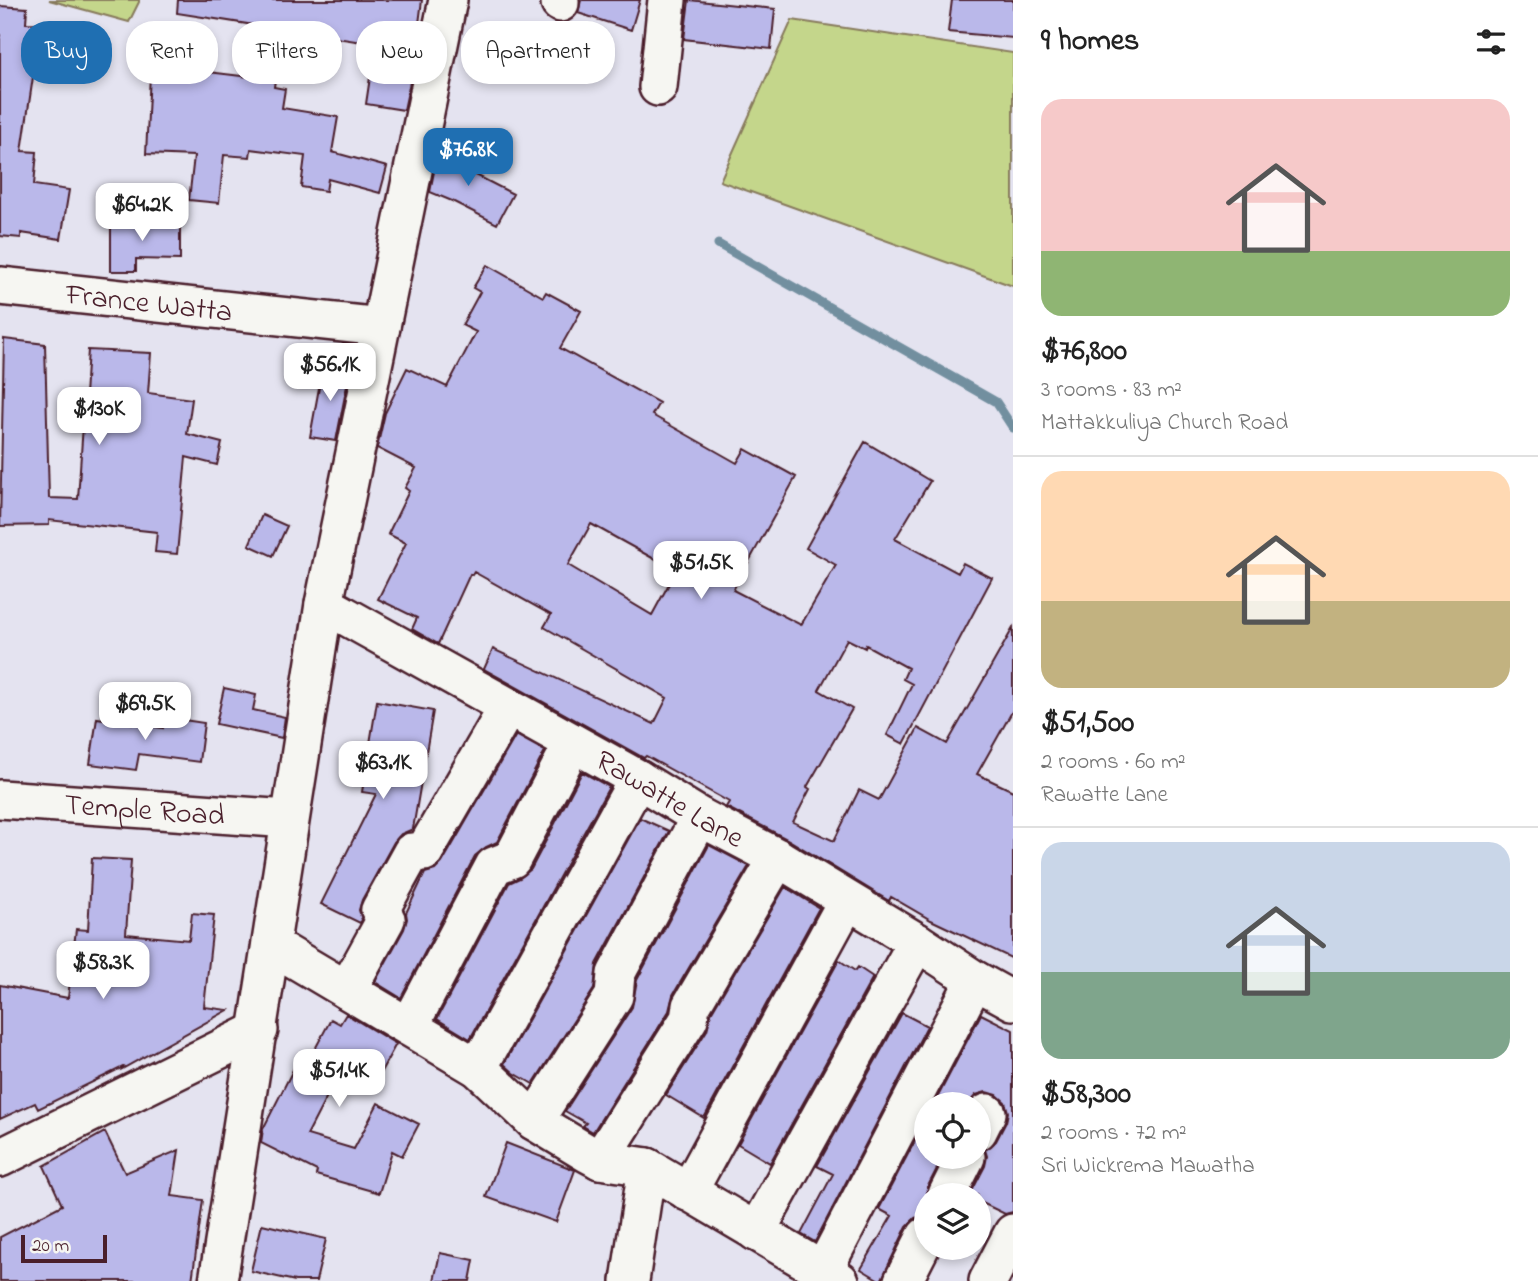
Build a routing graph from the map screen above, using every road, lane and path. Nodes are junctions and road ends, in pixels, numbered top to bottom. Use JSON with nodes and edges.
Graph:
{"nodes":[{"id":1,"x":449,"y":0,"type":"edge"},
{"id":2,"x":667,"y":0,"type":"edge"},
{"id":3,"x":657,"y":87,"type":"dead end"},
{"id":4,"x":0,"y":286,"type":"edge"},
{"id":5,"x":381,"y":327,"type":"junction"},
{"id":6,"x":324,"y":604,"type":"junction"},
{"id":7,"x":508,"y":707,"type":"junction"},
{"id":8,"x":573,"y":743,"type":"junction"},
{"id":9,"x":638,"y":779,"type":"junction"},
{"id":10,"x":0,"y":799,"type":"edge"},
{"id":11,"x":700,"y":817,"type":"junction"},
{"id":12,"x":289,"y":818,"type":"junction"},
{"id":13,"x":778,"y":858,"type":"junction"},
{"id":14,"x":847,"y":901,"type":"junction"},
{"id":15,"x":918,"y":942,"type":"junction"},
{"id":16,"x":271,"y":945,"type":"junction"},
{"id":17,"x":975,"y":980,"type":"junction"},
{"id":18,"x":347,"y":990,"type":"junction"},
{"id":19,"x":1013,"y":1001,"type":"edge"},
{"id":20,"x":409,"y":1027,"type":"junction"},
{"id":21,"x":259,"y":1030,"type":"junction"},
{"id":22,"x":478,"y":1068,"type":"junction"},
{"id":23,"x":534,"y":1121,"type":"junction"},
{"id":24,"x":0,"y":1158,"type":"edge"},
{"id":25,"x":600,"y":1160,"type":"junction"},
{"id":26,"x":647,"y":1167,"type":"junction"},
{"id":27,"x":688,"y":1192,"type":"junction"},
{"id":28,"x":756,"y":1232,"type":"junction"},
{"id":29,"x":1013,"y":1233,"type":"edge"},
{"id":30,"x":914,"y":1259,"type":"edge"},
{"id":31,"x":832,"y":1276,"type":"edge"},
{"id":32,"x":218,"y":1281,"type":"edge"},
{"id":33,"x":630,"y":1281,"type":"edge"},
{"id":34,"x":903,"y":1281,"type":"edge"},
{"id":35,"x":988,"y":1281,"type":"edge"}],
"edges":[{"from":1,"to":5,"type":"street"},
{"from":2,"to":3,"type":"street"},
{"from":4,"to":5,"type":"street","name":"France Watta"},
{"from":5,"to":6,"type":"street"},
{"from":6,"to":7,"type":"street","name":"Rawatte Lane"},
{"from":6,"to":12,"type":"street"},
{"from":7,"to":8,"type":"street","name":"Rawatte Lane"},
{"from":7,"to":18,"type":"street"},
{"from":8,"to":9,"type":"street","name":"Rawatte Lane"},
{"from":8,"to":20,"type":"street"},
{"from":9,"to":11,"type":"street","name":"Rawatte Lane"},
{"from":9,"to":22,"type":"street"},
{"from":10,"to":12,"type":"street","name":"Temple Road"},
{"from":11,"to":13,"type":"street","name":"Rawatte Lane"},
{"from":11,"to":23,"type":"street"},
{"from":12,"to":16,"type":"street"},
{"from":13,"to":14,"type":"street","name":"Rawatte Lane"},
{"from":13,"to":25,"type":"street"},
{"from":14,"to":15,"type":"street","name":"Rawatte Lane"},
{"from":14,"to":27,"type":"street"},
{"from":15,"to":17,"type":"street","name":"Rawatte Lane"},
{"from":15,"to":28,"type":"street"},
{"from":16,"to":18,"type":"street"},
{"from":16,"to":21,"type":"street"},
{"from":17,"to":19,"type":"street","name":"Rawatte Lane"},
{"from":17,"to":31,"type":"street"},
{"from":18,"to":20,"type":"street"},
{"from":20,"to":22,"type":"street"},
{"from":21,"to":24,"type":"street"},
{"from":21,"to":32,"type":"street"},
{"from":22,"to":23,"type":"street"},
{"from":23,"to":25,"type":"street"},
{"from":25,"to":26,"type":"street"},
{"from":26,"to":27,"type":"street"},
{"from":26,"to":33,"type":"street"},
{"from":27,"to":28,"type":"street"},
{"from":28,"to":31,"type":"street"},
{"from":29,"to":35,"type":"street"},
{"from":30,"to":34,"type":"street"}]}
